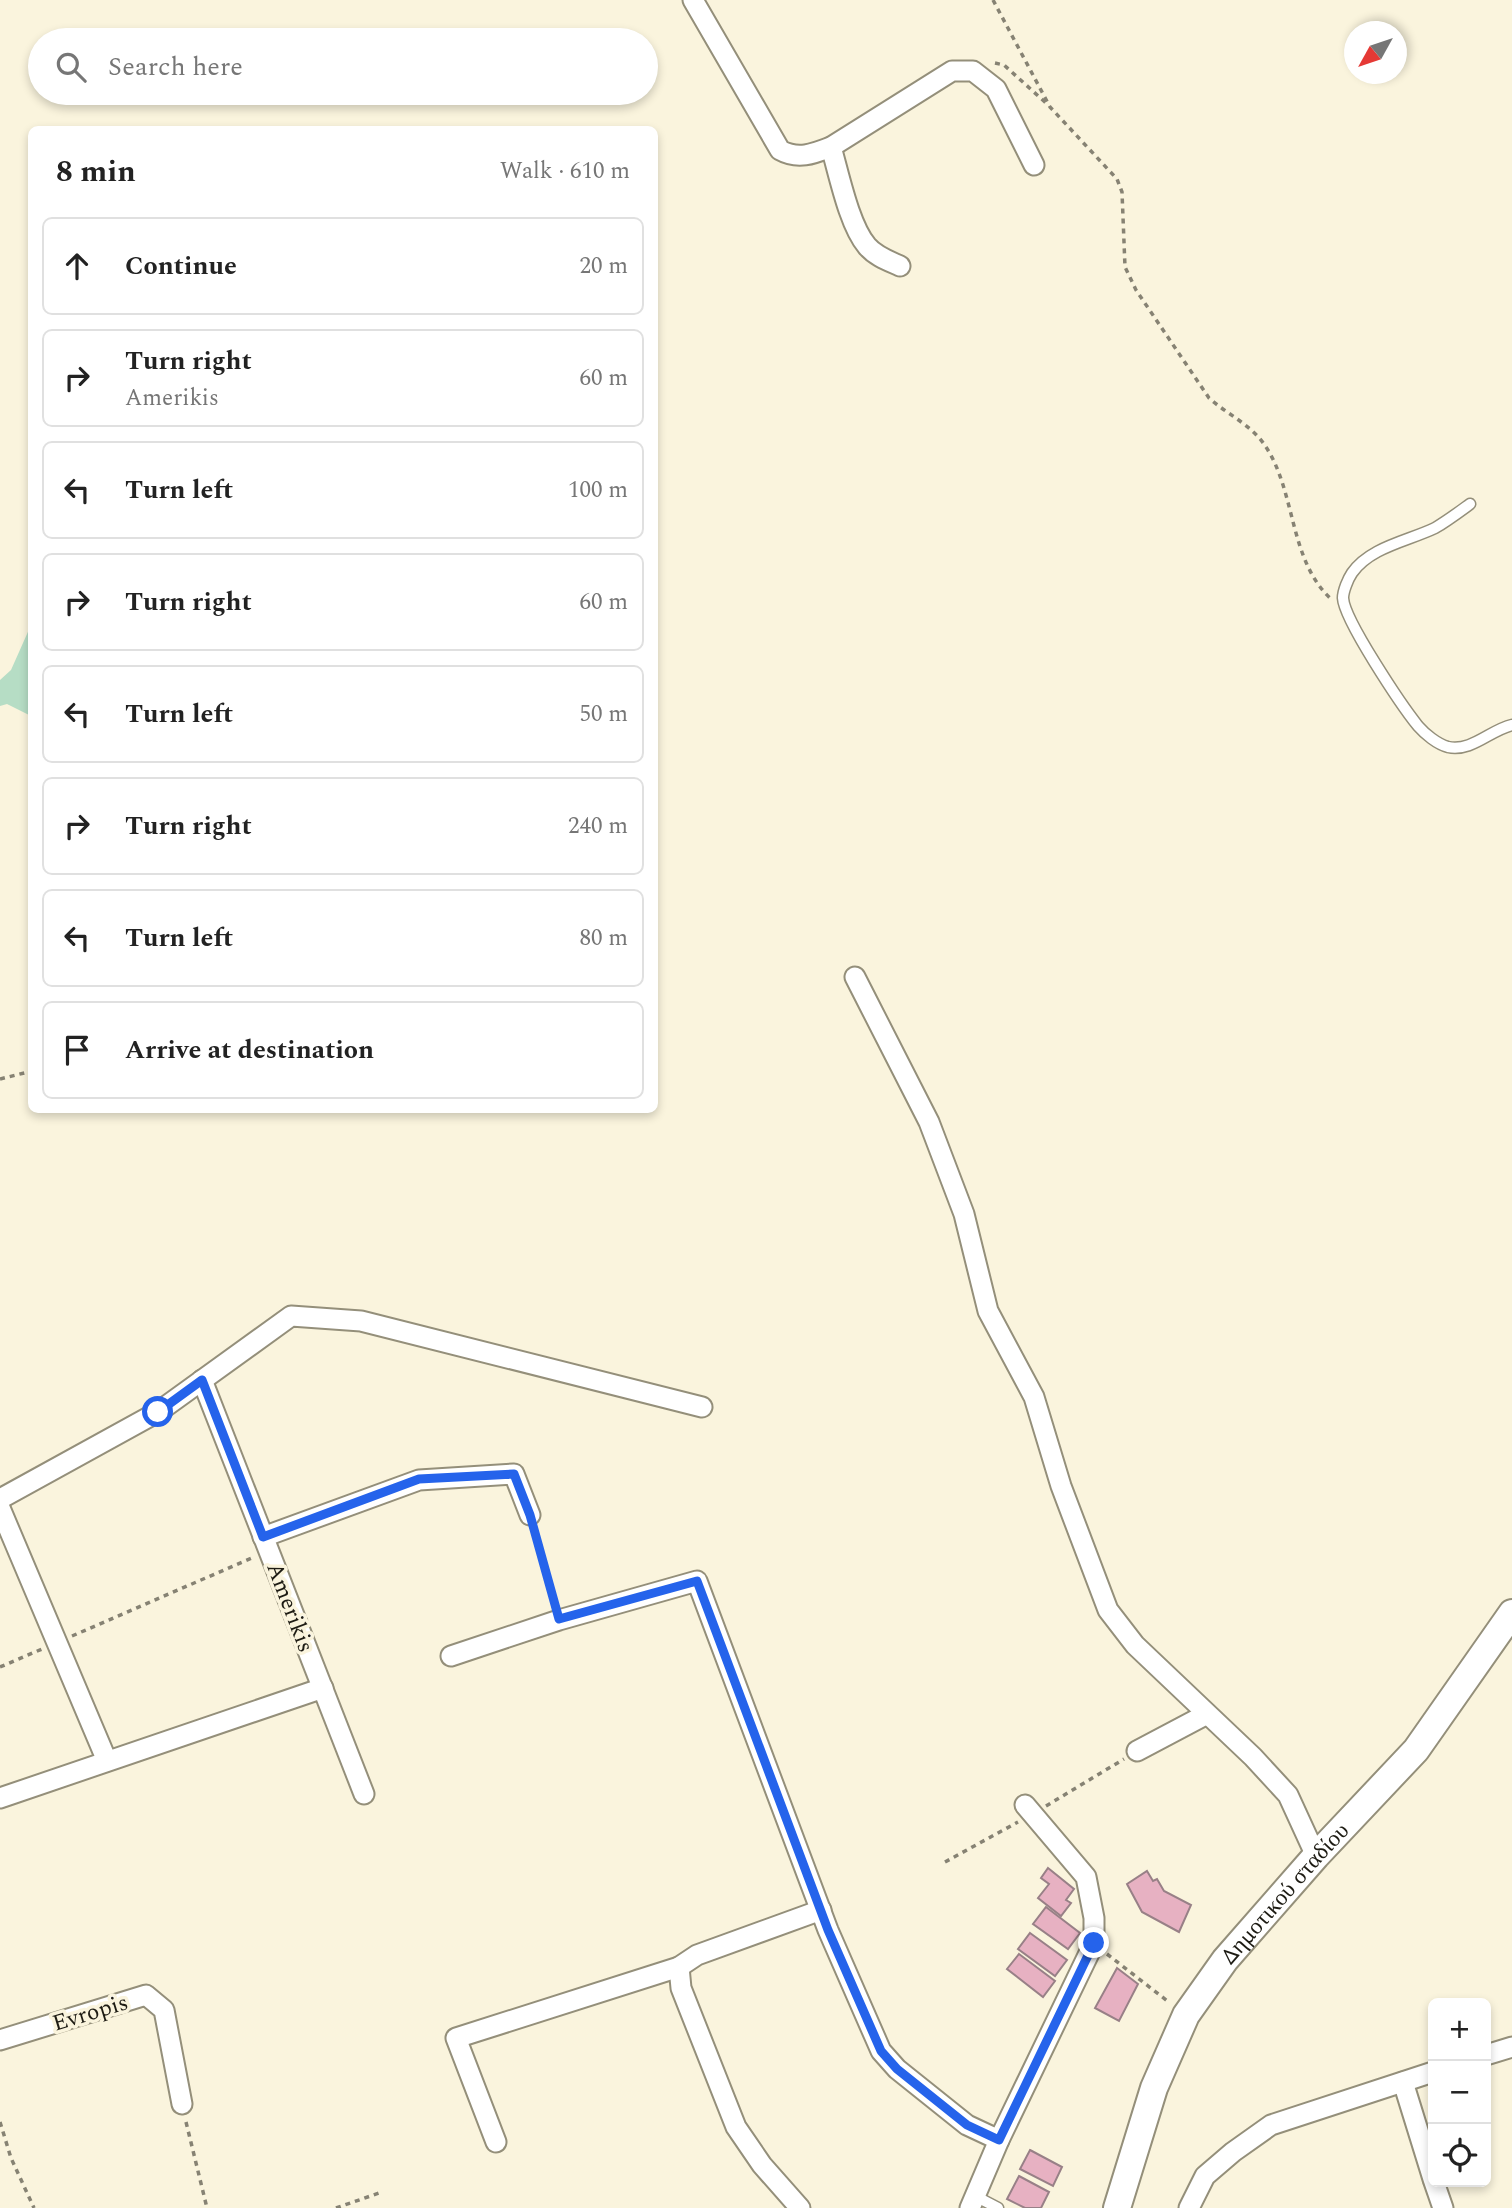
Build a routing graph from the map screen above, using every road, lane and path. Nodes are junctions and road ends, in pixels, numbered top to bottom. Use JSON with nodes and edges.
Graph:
{"nodes":[{"id":1,"x":693,"y":0,"type":"edge"},
{"id":2,"x":993,"y":0,"type":"edge"},
{"id":3,"x":831,"y":147,"type":"junction"},
{"id":4,"x":1034,"y":165,"type":"dead end"},
{"id":5,"x":900,"y":266,"type":"dead end"},
{"id":6,"x":1470,"y":504,"type":"dead end"},
{"id":7,"x":1348,"y":615,"type":"junction"},
{"id":8,"x":1512,"y":725,"type":"edge"},
{"id":9,"x":855,"y":977,"type":"dead end"},
{"id":10,"x":28,"y":1072,"type":"edge"},
{"id":11,"x":0,"y":1079,"type":"edge"},
{"id":12,"x":202,"y":1380,"type":"junction"},
{"id":13,"x":702,"y":1407,"type":"dead end"},
{"id":14,"x":0,"y":1499,"type":"edge"},
{"id":15,"x":0,"y":1508,"type":"edge"},
{"id":16,"x":530,"y":1515,"type":"joint"},
{"id":17,"x":266,"y":1544,"type":"junction"},
{"id":18,"x":1512,"y":1614,"type":"edge"},
{"id":19,"x":559,"y":1619,"type":"junction"},
{"id":20,"x":57,"y":1643,"type":"junction"},
{"id":21,"x":451,"y":1656,"type":"dead end"},
{"id":22,"x":0,"y":1667,"type":"edge"},
{"id":23,"x":323,"y":1688,"type":"junction"},
{"id":24,"x":1208,"y":1714,"type":"junction"},
{"id":25,"x":1137,"y":1751,"type":"dead end"},
{"id":26,"x":107,"y":1761,"type":"junction"},
{"id":27,"x":364,"y":1794,"type":"dead end"},
{"id":28,"x":0,"y":1798,"type":"edge"},
{"id":29,"x":1025,"y":1805,"type":"dead end"},
{"id":30,"x":1316,"y":1856,"type":"junction"},
{"id":31,"x":821,"y":1910,"type":"junction"},
{"id":32,"x":1094,"y":1943,"type":"junction"},
{"id":33,"x":679,"y":1967,"type":"junction"},
{"id":34,"x":1186,"y":2015,"type":"junction"},
{"id":35,"x":0,"y":2040,"type":"edge"},
{"id":36,"x":1512,"y":2047,"type":"edge"},
{"id":37,"x":1491,"y":2053,"type":"edge"},
{"id":38,"x":1428,"y":2074,"type":"edge"},
{"id":39,"x":1403,"y":2082,"type":"junction"},
{"id":40,"x":182,"y":2104,"type":"joint"},
{"id":41,"x":0,"y":2122,"type":"edge"},
{"id":42,"x":999,"y":2140,"type":"junction"},
{"id":43,"x":496,"y":2142,"type":"dead end"},
{"id":44,"x":1428,"y":2161,"type":"edge"},
{"id":45,"x":1436,"y":2187,"type":"edge"},
{"id":46,"x":382,"y":2192,"type":"dead end"},
{"id":47,"x":973,"y":2202,"type":"edge"},
{"id":48,"x":34,"y":2208,"type":"edge"},
{"id":49,"x":207,"y":2208,"type":"edge"},
{"id":50,"x":336,"y":2208,"type":"edge"},
{"id":51,"x":800,"y":2208,"type":"edge"},
{"id":52,"x":998,"y":2208,"type":"edge"},
{"id":53,"x":1117,"y":2208,"type":"edge"},
{"id":54,"x":1189,"y":2208,"type":"edge"},
{"id":55,"x":1443,"y":2208,"type":"edge"}],
"edges":[{"from":1,"to":3,"type":"street"},
{"from":2,"to":7,"type":"path"},
{"from":3,"to":4,"type":"street"},
{"from":3,"to":5,"type":"street"},
{"from":6,"to":7,"type":"lane"},
{"from":7,"to":8,"type":"lane"},
{"from":9,"to":24,"type":"street"},
{"from":10,"to":11,"type":"path"},
{"from":12,"to":13,"type":"street"},
{"from":12,"to":14,"type":"street"},
{"from":12,"to":17,"type":"street","name":"Amerikis"},
{"from":15,"to":20,"type":"street"},
{"from":16,"to":17,"type":"street"},
{"from":16,"to":19,"type":"path"},
{"from":17,"to":20,"type":"path"},
{"from":17,"to":23,"type":"street","name":"Amerikis"},
{"from":18,"to":30,"type":"main road","name":"Δημοτικού σταδίου"},
{"from":19,"to":21,"type":"street"},
{"from":19,"to":31,"type":"street"},
{"from":20,"to":22,"type":"path"},
{"from":20,"to":26,"type":"street"},
{"from":23,"to":26,"type":"street"},
{"from":23,"to":27,"type":"street","name":"Amerikis"},
{"from":24,"to":25,"type":"street"},
{"from":24,"to":30,"type":"street"},
{"from":26,"to":28,"type":"street"},
{"from":29,"to":32,"type":"street"},
{"from":30,"to":34,"type":"main road","name":"Δημοτικού σταδίου"},
{"from":31,"to":33,"type":"street"},
{"from":31,"to":42,"type":"street"},
{"from":32,"to":34,"type":"path"},
{"from":32,"to":42,"type":"street"},
{"from":33,"to":43,"type":"street"},
{"from":33,"to":51,"type":"street"},
{"from":34,"to":53,"type":"main road","name":"Δημοτικού σταδίου"},
{"from":35,"to":40,"type":"street","name":"Evropis"},
{"from":36,"to":37,"type":"street"},
{"from":38,"to":39,"type":"street"},
{"from":39,"to":44,"type":"street"},
{"from":39,"to":54,"type":"street"},
{"from":40,"to":49,"type":"path"},
{"from":41,"to":48,"type":"path"},
{"from":42,"to":47,"type":"street"},
{"from":45,"to":55,"type":"street"},
{"from":46,"to":50,"type":"path"},
{"from":47,"to":52,"type":"lane"}]}
